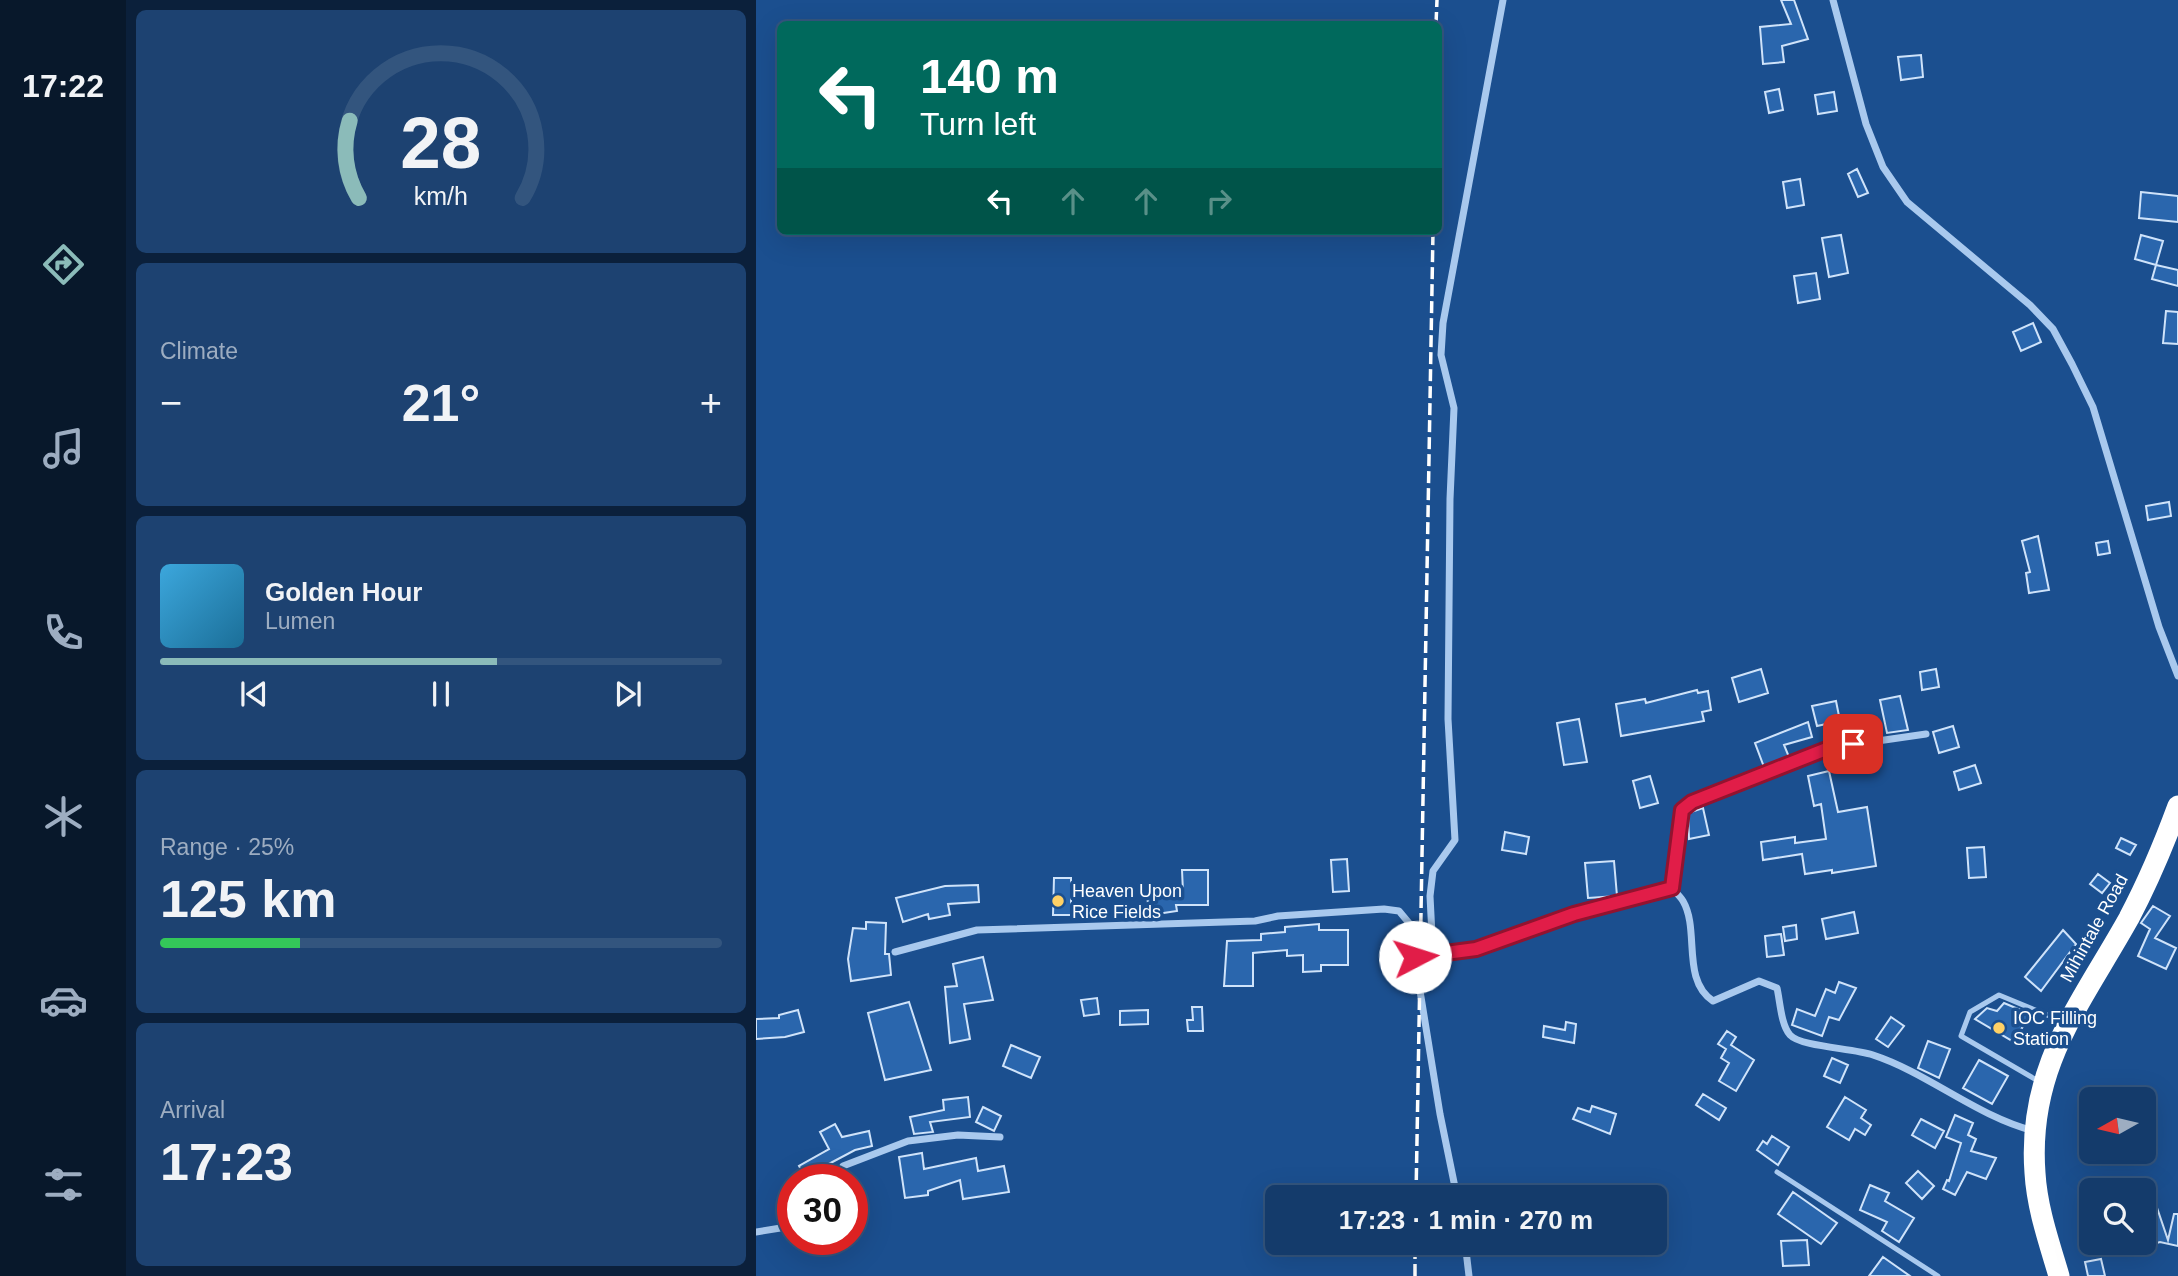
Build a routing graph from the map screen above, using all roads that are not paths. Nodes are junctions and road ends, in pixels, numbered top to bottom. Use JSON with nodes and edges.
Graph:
{"nodes":[{"id":1,"x":1503,"y":0,"type":"edge"},
{"id":2,"x":1833,"y":0,"type":"edge"},
{"id":3,"x":2178,"y":676,"type":"edge"},
{"id":4,"x":1926,"y":734,"type":"dead end"},
{"id":5,"x":2178,"y":806,"type":"edge"},
{"id":6,"x":1672,"y":888,"type":"junction"},
{"id":7,"x":895,"y":952,"type":"dead end"},
{"id":8,"x":1433,"y":955,"type":"junction"},
{"id":9,"x":1415,"y":957,"type":"junction"},
{"id":10,"x":2066,"y":1023,"type":"junction"},
{"id":11,"x":2043,"y":1084,"type":"junction"},
{"id":12,"x":2035,"y":1131,"type":"junction"},
{"id":13,"x":1000,"y":1137,"type":"dead end"},
{"id":14,"x":848,"y":1164,"type":"edge"},
{"id":15,"x":1777,"y":1172,"type":"dead end"},
{"id":16,"x":1455,"y":1185,"type":"edge"},
{"id":17,"x":777,"y":1229,"type":"edge"},
{"id":18,"x":756,"y":1232,"type":"edge"},
{"id":19,"x":1467,"y":1255,"type":"edge"},
{"id":20,"x":1469,"y":1276,"type":"edge"},
{"id":21,"x":1938,"y":1276,"type":"edge"},
{"id":22,"x":2059,"y":1276,"type":"edge"}],
"edges":[{"from":1,"to":8,"type":"street"},
{"from":2,"to":3,"type":"street"},
{"from":4,"to":6,"type":"street"},
{"from":5,"to":10,"type":"highway","name":"Mihintale Road"},
{"from":6,"to":8,"type":"street"},
{"from":6,"to":12,"type":"street"},
{"from":7,"to":9,"type":"street"},
{"from":8,"to":9,"type":"street"},
{"from":9,"to":16,"type":"street"},
{"from":10,"to":11,"type":"highway","name":"Mihintale Road"},
{"from":10,"to":11,"type":"lane"},
{"from":11,"to":12,"type":"highway","name":"Mihintale Road"},
{"from":12,"to":22,"type":"highway","name":"Mihintale Road"},
{"from":13,"to":14,"type":"street"},
{"from":15,"to":21,"type":"lane"},
{"from":17,"to":18,"type":"street"},
{"from":19,"to":20,"type":"street"}]}
